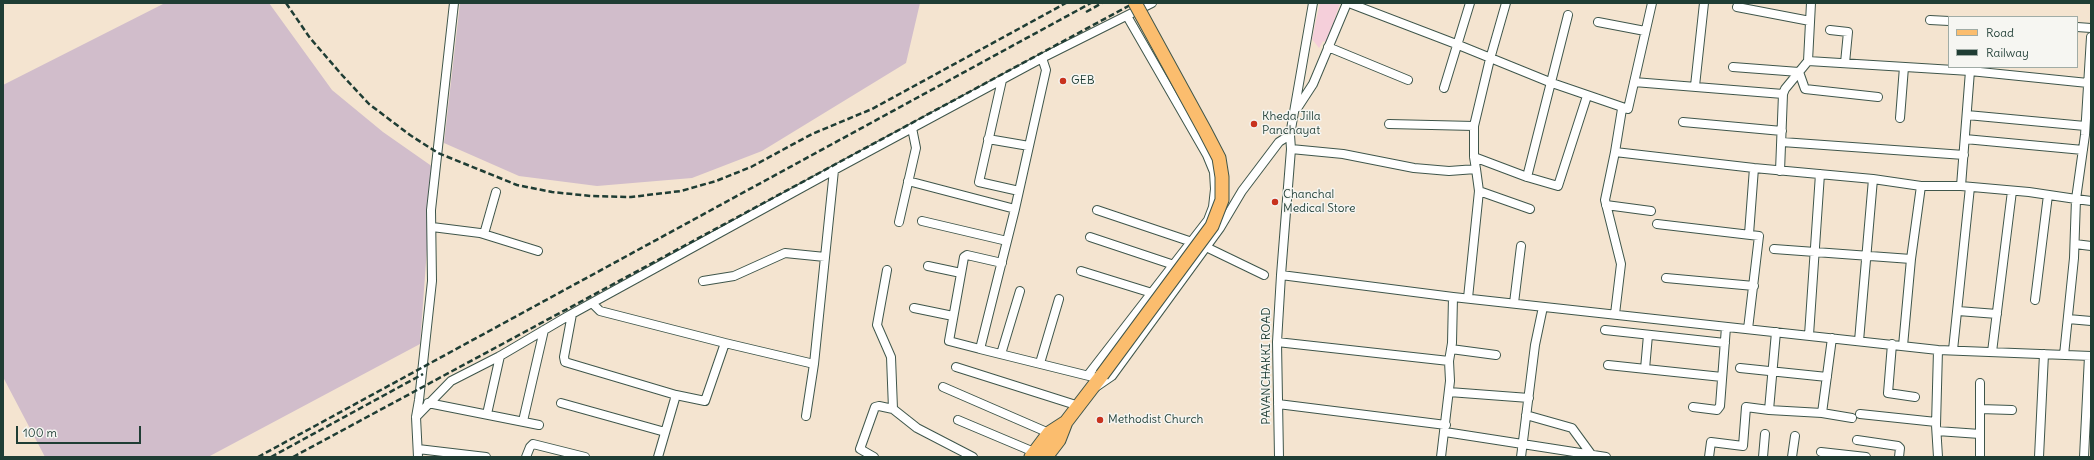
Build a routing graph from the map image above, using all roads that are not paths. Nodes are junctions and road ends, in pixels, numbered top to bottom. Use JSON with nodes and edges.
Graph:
{"nodes":[{"id":1,"x":454,"y":3,"type":"edge"},
{"id":2,"x":1135,"y":3,"type":"edge"},
{"id":3,"x":1152,"y":3,"type":"edge"},
{"id":4,"x":1313,"y":3,"type":"edge"},
{"id":5,"x":1348,"y":3,"type":"edge"},
{"id":6,"x":1470,"y":3,"type":"edge"},
{"id":7,"x":1506,"y":3,"type":"edge"},
{"id":8,"x":1652,"y":3,"type":"edge"},
{"id":9,"x":1704,"y":3,"type":"edge"},
{"id":10,"x":1811,"y":3,"type":"edge"},
{"id":11,"x":1737,"y":7,"type":"dead end"},
{"id":12,"x":1568,"y":15,"type":"dead end"},
{"id":13,"x":1127,"y":16,"type":"junction"},
{"id":14,"x":1930,"y":20,"type":"dead end"},
{"id":15,"x":1810,"y":21,"type":"junction"},
{"id":16,"x":1948,"y":21,"type":"edge"},
{"id":17,"x":1598,"y":22,"type":"dead end"},
{"id":18,"x":2078,"y":27,"type":"edge"},
{"id":19,"x":2091,"y":28,"type":"edge"},
{"id":20,"x":1830,"y":30,"type":"dead end"},
{"id":21,"x":1645,"y":31,"type":"junction"},
{"id":22,"x":2091,"y":37,"type":"edge"},
{"id":23,"x":1456,"y":44,"type":"junction"},
{"id":24,"x":1328,"y":47,"type":"junction"},
{"id":25,"x":1042,"y":58,"type":"junction"},
{"id":26,"x":1490,"y":59,"type":"junction"},
{"id":27,"x":1808,"y":61,"type":"junction"},
{"id":28,"x":1845,"y":63,"type":"junction"},
{"id":29,"x":1733,"y":67,"type":"dead end"},
{"id":30,"x":1904,"y":67,"type":"junction"},
{"id":31,"x":1970,"y":71,"type":"junction"},
{"id":32,"x":1799,"y":72,"type":"junction"},
{"id":33,"x":1002,"y":80,"type":"junction"},
{"id":34,"x":1408,"y":80,"type":"dead end"},
{"id":35,"x":1634,"y":82,"type":"junction"},
{"id":36,"x":1552,"y":83,"type":"junction"},
{"id":37,"x":2088,"y":83,"type":"junction"},
{"id":38,"x":1695,"y":86,"type":"junction"},
{"id":39,"x":1444,"y":88,"type":"dead end"},
{"id":40,"x":1783,"y":94,"type":"junction"},
{"id":41,"x":1586,"y":96,"type":"junction"},
{"id":42,"x":1878,"y":97,"type":"dead end"},
{"id":43,"x":1622,"y":109,"type":"junction"},
{"id":44,"x":1296,"y":110,"type":"junction"},
{"id":45,"x":1967,"y":115,"type":"junction"},
{"id":46,"x":1900,"y":118,"type":"dead end"},
{"id":47,"x":1683,"y":122,"type":"dead end"},
{"id":48,"x":1389,"y":124,"type":"dead end"},
{"id":49,"x":1474,"y":126,"type":"junction"},
{"id":50,"x":2085,"y":126,"type":"junction"},
{"id":51,"x":912,"y":128,"type":"junction"},
{"id":52,"x":1782,"y":132,"type":"junction"},
{"id":53,"x":1290,"y":135,"type":"junction"},
{"id":54,"x":1965,"y":138,"type":"junction"},
{"id":55,"x":988,"y":139,"type":"junction"},
{"id":56,"x":1782,"y":142,"type":"junction"},
{"id":57,"x":1029,"y":146,"type":"junction"},
{"id":58,"x":1291,"y":149,"type":"junction"},
{"id":59,"x":2083,"y":150,"type":"junction"},
{"id":60,"x":1614,"y":152,"type":"junction"},
{"id":61,"x":1964,"y":155,"type":"junction"},
{"id":62,"x":1474,"y":157,"type":"junction"},
{"id":63,"x":1754,"y":168,"type":"junction"},
{"id":64,"x":1476,"y":169,"type":"junction"},
{"id":65,"x":834,"y":170,"type":"junction"},
{"id":66,"x":1780,"y":170,"type":"junction"},
{"id":67,"x":1820,"y":174,"type":"junction"},
{"id":68,"x":1527,"y":177,"type":"junction"},
{"id":69,"x":1873,"y":179,"type":"junction"},
{"id":70,"x":908,"y":181,"type":"junction"},
{"id":71,"x":1921,"y":186,"type":"junction"},
{"id":72,"x":1961,"y":186,"type":"junction"},
{"id":73,"x":1970,"y":187,"type":"junction"},
{"id":74,"x":1019,"y":191,"type":"junction"},
{"id":75,"x":1479,"y":191,"type":"junction"},
{"id":76,"x":2012,"y":191,"type":"junction"},
{"id":77,"x":496,"y":192,"type":"dead end"},
{"id":78,"x":2048,"y":195,"type":"junction"},
{"id":79,"x":2076,"y":200,"type":"junction"},
{"id":80,"x":2091,"y":201,"type":"edge"},
{"id":81,"x":1606,"y":205,"type":"junction"},
{"id":82,"x":1015,"y":209,"type":"junction"},
{"id":83,"x":1530,"y":209,"type":"dead end"},
{"id":84,"x":1097,"y":210,"type":"dead end"},
{"id":85,"x":1651,"y":211,"type":"dead end"},
{"id":86,"x":922,"y":221,"type":"dead end"},
{"id":87,"x":898,"y":222,"type":"dead end"},
{"id":88,"x":1657,"y":224,"type":"dead end"},
{"id":89,"x":432,"y":227,"type":"junction"},
{"id":90,"x":484,"y":234,"type":"junction"},
{"id":91,"x":1749,"y":234,"type":"junction"},
{"id":92,"x":1090,"y":237,"type":"dead end"},
{"id":93,"x":1007,"y":241,"type":"junction"},
{"id":94,"x":1192,"y":242,"type":"junction"},
{"id":95,"x":2075,"y":244,"type":"junction"},
{"id":96,"x":1521,"y":246,"type":"dead end"},
{"id":97,"x":2091,"y":246,"type":"edge"},
{"id":98,"x":1206,"y":247,"type":"junction"},
{"id":99,"x":1774,"y":249,"type":"dead end"},
{"id":100,"x":538,"y":251,"type":"dead end"},
{"id":101,"x":1815,"y":251,"type":"junction"},
{"id":102,"x":1867,"y":255,"type":"junction"},
{"id":103,"x":825,"y":257,"type":"junction"},
{"id":104,"x":1911,"y":259,"type":"junction"},
{"id":105,"x":1002,"y":263,"type":"junction"},
{"id":106,"x":1174,"y":265,"type":"junction"},
{"id":107,"x":928,"y":266,"type":"dead end"},
{"id":108,"x":887,"y":270,"type":"dead end"},
{"id":109,"x":1081,"y":271,"type":"dead end"},
{"id":110,"x":961,"y":273,"type":"junction"},
{"id":111,"x":1264,"y":275,"type":"dead end"},
{"id":112,"x":1281,"y":275,"type":"junction"},
{"id":113,"x":1666,"y":278,"type":"dead end"},
{"id":114,"x":703,"y":281,"type":"dead end"},
{"id":115,"x":1754,"y":286,"type":"junction"},
{"id":116,"x":1020,"y":291,"type":"dead end"},
{"id":117,"x":1152,"y":293,"type":"junction"},
{"id":118,"x":1453,"y":297,"type":"junction"},
{"id":119,"x":1468,"y":298,"type":"junction"},
{"id":120,"x":1059,"y":299,"type":"dead end"},
{"id":121,"x":2035,"y":300,"type":"dead end"},
{"id":122,"x":592,"y":303,"type":"junction"},
{"id":123,"x":1514,"y":304,"type":"junction"},
{"id":124,"x":1543,"y":307,"type":"junction"},
{"id":125,"x":914,"y":308,"type":"dead end"},
{"id":126,"x":1958,"y":311,"type":"junction"},
{"id":127,"x":572,"y":314,"type":"junction"},
{"id":128,"x":1615,"y":314,"type":"junction"},
{"id":129,"x":1997,"y":314,"type":"junction"},
{"id":130,"x":953,"y":316,"type":"junction"},
{"id":131,"x":2068,"y":319,"type":"junction"},
{"id":132,"x":2091,"y":321,"type":"edge"},
{"id":133,"x":1726,"y":327,"type":"junction"},
{"id":134,"x":1748,"y":329,"type":"junction"},
{"id":135,"x":544,"y":330,"type":"junction"},
{"id":136,"x":1605,"y":330,"type":"dead end"},
{"id":137,"x":1776,"y":332,"type":"junction"},
{"id":138,"x":1648,"y":335,"type":"junction"},
{"id":139,"x":1809,"y":336,"type":"junction"},
{"id":140,"x":1832,"y":338,"type":"junction"},
{"id":141,"x":1859,"y":341,"type":"junction"},
{"id":142,"x":1277,"y":342,"type":"junction"},
{"id":143,"x":725,"y":343,"type":"junction"},
{"id":144,"x":1725,"y":343,"type":"junction"},
{"id":145,"x":1892,"y":344,"type":"junction"},
{"id":146,"x":1903,"y":346,"type":"junction"},
{"id":147,"x":980,"y":349,"type":"junction"},
{"id":148,"x":1451,"y":349,"type":"junction"},
{"id":149,"x":1938,"y":350,"type":"junction"},
{"id":150,"x":1953,"y":350,"type":"junction"},
{"id":151,"x":1992,"y":352,"type":"junction"},
{"id":152,"x":1001,"y":354,"type":"junction"},
{"id":153,"x":2044,"y":354,"type":"junction"},
{"id":154,"x":1496,"y":355,"type":"dead end"},
{"id":155,"x":2064,"y":355,"type":"junction"},
{"id":156,"x":500,"y":356,"type":"junction"},
{"id":157,"x":2090,"y":356,"type":"edge"},
{"id":158,"x":1449,"y":360,"type":"junction"},
{"id":159,"x":814,"y":364,"type":"junction"},
{"id":160,"x":1040,"y":364,"type":"junction"},
{"id":161,"x":1608,"y":365,"type":"dead end"},
{"id":162,"x":956,"y":367,"type":"dead end"},
{"id":163,"x":1740,"y":368,"type":"dead end"},
{"id":164,"x":1645,"y":369,"type":"junction"},
{"id":165,"x":1772,"y":371,"type":"junction"},
{"id":166,"x":1722,"y":377,"type":"junction"},
{"id":167,"x":1827,"y":377,"type":"junction"},
{"id":168,"x":1095,"y":380,"type":"junction"},
{"id":169,"x":1980,"y":383,"type":"dead end"},
{"id":170,"x":943,"y":387,"type":"dead end"},
{"id":171,"x":1449,"y":392,"type":"junction"},
{"id":172,"x":676,"y":395,"type":"junction"},
{"id":173,"x":1916,"y":397,"type":"dead end"},
{"id":174,"x":1529,"y":398,"type":"junction"},
{"id":175,"x":428,"y":403,"type":"junction"},
{"id":176,"x":561,"y":403,"type":"dead end"},
{"id":177,"x":1278,"y":404,"type":"junction"},
{"id":178,"x":1079,"y":406,"type":"junction"},
{"id":179,"x":1693,"y":407,"type":"dead end"},
{"id":180,"x":893,"y":409,"type":"junction"},
{"id":181,"x":1768,"y":410,"type":"junction"},
{"id":182,"x":1980,"y":410,"type":"junction"},
{"id":183,"x":2012,"y":410,"type":"dead end"},
{"id":184,"x":1822,"y":413,"type":"junction"},
{"id":185,"x":487,"y":414,"type":"junction"},
{"id":186,"x":1860,"y":414,"type":"dead end"},
{"id":187,"x":1526,"y":415,"type":"junction"},
{"id":188,"x":806,"y":416,"type":"dead end"},
{"id":189,"x":416,"y":417,"type":"junction"},
{"id":190,"x":1852,"y":418,"type":"dead end"},
{"id":191,"x":958,"y":420,"type":"dead end"},
{"id":192,"x":523,"y":421,"type":"junction"},
{"id":193,"x":1066,"y":422,"type":"junction"},
{"id":194,"x":1936,"y":422,"type":"junction"},
{"id":195,"x":539,"y":425,"type":"dead end"},
{"id":196,"x":1445,"y":428,"type":"junction"},
{"id":197,"x":665,"y":432,"type":"junction"},
{"id":198,"x":1936,"y":432,"type":"junction"},
{"id":199,"x":1049,"y":433,"type":"junction"},
{"id":200,"x":1765,"y":434,"type":"dead end"},
{"id":201,"x":1980,"y":434,"type":"junction"},
{"id":202,"x":1795,"y":436,"type":"dead end"},
{"id":203,"x":1857,"y":440,"type":"dead end"},
{"id":204,"x":1523,"y":443,"type":"junction"},
{"id":205,"x":1821,"y":452,"type":"dead end"},
{"id":206,"x":418,"y":453,"type":"edge"},
{"id":207,"x":1591,"y":454,"type":"junction"},
{"id":208,"x":569,"y":455,"type":"edge"},
{"id":209,"x":1037,"y":455,"type":"edge"},
{"id":210,"x":486,"y":457,"type":"edge"},
{"id":211,"x":526,"y":457,"type":"edge"},
{"id":212,"x":585,"y":457,"type":"edge"},
{"id":213,"x":658,"y":457,"type":"edge"},
{"id":214,"x":874,"y":457,"type":"edge"},
{"id":215,"x":973,"y":457,"type":"edge"},
{"id":216,"x":1279,"y":457,"type":"edge"},
{"id":217,"x":1441,"y":457,"type":"edge"},
{"id":218,"x":1521,"y":457,"type":"edge"},
{"id":219,"x":1606,"y":457,"type":"edge"},
{"id":220,"x":1709,"y":457,"type":"edge"},
{"id":221,"x":1763,"y":457,"type":"edge"},
{"id":222,"x":1792,"y":457,"type":"edge"},
{"id":223,"x":1865,"y":457,"type":"edge"},
{"id":224,"x":1899,"y":457,"type":"edge"},
{"id":225,"x":1938,"y":457,"type":"edge"},
{"id":226,"x":1980,"y":457,"type":"edge"},
{"id":227,"x":2039,"y":457,"type":"edge"},
{"id":228,"x":2084,"y":457,"type":"edge"}],
"edges":[{"from":1,"to":89,"type":"street"},
{"from":2,"to":168,"type":"main road","bridge":true},
{"from":3,"to":13,"type":"street"},
{"from":4,"to":44,"type":"street"},
{"from":5,"to":23,"type":"street"},
{"from":5,"to":24,"type":"street"},
{"from":6,"to":23,"type":"street"},
{"from":7,"to":26,"type":"street"},
{"from":8,"to":21,"type":"street"},
{"from":9,"to":38,"type":"street"},
{"from":10,"to":15,"type":"street"},
{"from":11,"to":15,"type":"street"},
{"from":12,"to":36,"type":"street"},
{"from":13,"to":25,"type":"street"},
{"from":13,"to":94,"type":"street"},
{"from":14,"to":16,"type":"street"},
{"from":15,"to":27,"type":"street"},
{"from":17,"to":21,"type":"street"},
{"from":18,"to":19,"type":"street"},
{"from":20,"to":28,"type":"street"},
{"from":21,"to":35,"type":"street"},
{"from":22,"to":37,"type":"street"},
{"from":23,"to":26,"type":"street"},
{"from":23,"to":39,"type":"street"},
{"from":24,"to":34,"type":"street"},
{"from":24,"to":44,"type":"street"},
{"from":25,"to":33,"type":"street"},
{"from":25,"to":57,"type":"street"},
{"from":26,"to":36,"type":"street"},
{"from":26,"to":49,"type":"street"},
{"from":27,"to":28,"type":"street"},
{"from":27,"to":32,"type":"street"},
{"from":28,"to":30,"type":"street"},
{"from":29,"to":32,"type":"street"},
{"from":30,"to":31,"type":"street"},
{"from":30,"to":46,"type":"street"},
{"from":31,"to":37,"type":"street"},
{"from":31,"to":45,"type":"street"},
{"from":32,"to":40,"type":"street"},
{"from":32,"to":42,"type":"street"},
{"from":33,"to":51,"type":"street"},
{"from":33,"to":55,"type":"street"},
{"from":35,"to":38,"type":"street"},
{"from":35,"to":43,"type":"street"},
{"from":36,"to":41,"type":"street"},
{"from":36,"to":68,"type":"street"},
{"from":37,"to":50,"type":"street"},
{"from":38,"to":40,"type":"street"},
{"from":40,"to":52,"type":"street"},
{"from":41,"to":43,"type":"street"},
{"from":41,"to":68,"type":"street"},
{"from":43,"to":60,"type":"street"},
{"from":44,"to":53,"type":"street","name":"PAVANCHAKKI ROAD"},
{"from":45,"to":50,"type":"street"},
{"from":45,"to":54,"type":"street"},
{"from":47,"to":52,"type":"street"},
{"from":48,"to":49,"type":"street"},
{"from":49,"to":62,"type":"street"},
{"from":50,"to":59,"type":"street"},
{"from":51,"to":65,"type":"street"},
{"from":51,"to":70,"type":"street"},
{"from":52,"to":56,"type":"street"},
{"from":53,"to":58,"type":"street","name":"PAVANCHAKKI ROAD"},
{"from":53,"to":98,"type":"street"},
{"from":54,"to":59,"type":"street"},
{"from":54,"to":61,"type":"street"},
{"from":55,"to":57,"type":"street"},
{"from":55,"to":74,"type":"street"},
{"from":56,"to":61,"type":"street"},
{"from":56,"to":66,"type":"street"},
{"from":57,"to":74,"type":"street"},
{"from":58,"to":64,"type":"street"},
{"from":58,"to":112,"type":"street","name":"PAVANCHAKKI ROAD"},
{"from":59,"to":79,"type":"street"},
{"from":60,"to":63,"type":"street"},
{"from":60,"to":81,"type":"street"},
{"from":61,"to":72,"type":"street"},
{"from":62,"to":64,"type":"street"},
{"from":62,"to":68,"type":"street"},
{"from":63,"to":66,"type":"street"},
{"from":63,"to":91,"type":"street"},
{"from":64,"to":75,"type":"street"},
{"from":65,"to":103,"type":"street"},
{"from":65,"to":122,"type":"street"},
{"from":66,"to":67,"type":"street"},
{"from":67,"to":69,"type":"street"},
{"from":67,"to":101,"type":"street"},
{"from":69,"to":71,"type":"street"},
{"from":69,"to":102,"type":"street"},
{"from":70,"to":82,"type":"street"},
{"from":70,"to":87,"type":"street"},
{"from":71,"to":72,"type":"street"},
{"from":71,"to":104,"type":"street"},
{"from":72,"to":73,"type":"street"},
{"from":73,"to":76,"type":"street"},
{"from":73,"to":126,"type":"street"},
{"from":74,"to":82,"type":"street"},
{"from":75,"to":83,"type":"street"},
{"from":75,"to":119,"type":"street"},
{"from":76,"to":78,"type":"street"},
{"from":76,"to":129,"type":"street"},
{"from":77,"to":90,"type":"street"},
{"from":78,"to":79,"type":"street"},
{"from":78,"to":121,"type":"street"},
{"from":79,"to":80,"type":"street"},
{"from":79,"to":95,"type":"street"},
{"from":81,"to":85,"type":"street"},
{"from":81,"to":128,"type":"street"},
{"from":82,"to":93,"type":"street"},
{"from":84,"to":94,"type":"street"},
{"from":86,"to":93,"type":"street"},
{"from":88,"to":91,"type":"street"},
{"from":89,"to":90,"type":"street"},
{"from":89,"to":189,"type":"street"},
{"from":90,"to":100,"type":"street"},
{"from":91,"to":115,"type":"street"},
{"from":92,"to":106,"type":"street"},
{"from":93,"to":105,"type":"street"},
{"from":94,"to":106,"type":"street"},
{"from":95,"to":97,"type":"street"},
{"from":95,"to":131,"type":"street"},
{"from":96,"to":123,"type":"street"},
{"from":98,"to":111,"type":"street"},
{"from":98,"to":168,"type":"street"},
{"from":99,"to":101,"type":"street"},
{"from":101,"to":102,"type":"street"},
{"from":101,"to":139,"type":"street"},
{"from":102,"to":104,"type":"street"},
{"from":102,"to":141,"type":"street"},
{"from":103,"to":114,"type":"street"},
{"from":103,"to":159,"type":"street"},
{"from":104,"to":146,"type":"street"},
{"from":105,"to":110,"type":"street"},
{"from":105,"to":147,"type":"street"},
{"from":106,"to":117,"type":"street"},
{"from":107,"to":110,"type":"street"},
{"from":108,"to":180,"type":"street"},
{"from":109,"to":117,"type":"street"},
{"from":110,"to":130,"type":"street"},
{"from":112,"to":118,"type":"street"},
{"from":112,"to":142,"type":"street","name":"PAVANCHAKKI ROAD"},
{"from":113,"to":115,"type":"street"},
{"from":115,"to":134,"type":"street"},
{"from":116,"to":152,"type":"street"},
{"from":117,"to":168,"type":"street"},
{"from":118,"to":119,"type":"street"},
{"from":118,"to":148,"type":"street"},
{"from":119,"to":123,"type":"street"},
{"from":120,"to":160,"type":"street"},
{"from":122,"to":127,"type":"street"},
{"from":122,"to":143,"type":"street"},
{"from":123,"to":124,"type":"street"},
{"from":124,"to":128,"type":"street"},
{"from":124,"to":174,"type":"street"},
{"from":125,"to":130,"type":"street"},
{"from":126,"to":129,"type":"street"},
{"from":126,"to":150,"type":"street"},
{"from":127,"to":135,"type":"street"},
{"from":127,"to":172,"type":"street"},
{"from":128,"to":133,"type":"street"},
{"from":129,"to":151,"type":"street"},
{"from":130,"to":147,"type":"street"},
{"from":131,"to":132,"type":"street"},
{"from":131,"to":155,"type":"street"},
{"from":133,"to":134,"type":"street"},
{"from":133,"to":144,"type":"street"},
{"from":134,"to":137,"type":"street"},
{"from":135,"to":156,"type":"street"},
{"from":135,"to":192,"type":"street"},
{"from":136,"to":138,"type":"street"},
{"from":137,"to":139,"type":"street"},
{"from":137,"to":165,"type":"street"},
{"from":138,"to":144,"type":"street"},
{"from":138,"to":164,"type":"street"},
{"from":139,"to":140,"type":"street"},
{"from":140,"to":141,"type":"street"},
{"from":140,"to":167,"type":"street"},
{"from":141,"to":145,"type":"street"},
{"from":142,"to":158,"type":"street"},
{"from":142,"to":177,"type":"street","name":"PAVANCHAKKI ROAD"},
{"from":143,"to":159,"type":"street"},
{"from":143,"to":172,"type":"street"},
{"from":144,"to":166,"type":"street"},
{"from":145,"to":146,"type":"street"},
{"from":145,"to":173,"type":"street"},
{"from":146,"to":149,"type":"street"},
{"from":147,"to":152,"type":"street"},
{"from":148,"to":154,"type":"street"},
{"from":148,"to":158,"type":"street"},
{"from":149,"to":150,"type":"street"},
{"from":149,"to":194,"type":"street"},
{"from":150,"to":151,"type":"street"},
{"from":151,"to":153,"type":"street"},
{"from":152,"to":160,"type":"street"},
{"from":153,"to":155,"type":"street"},
{"from":153,"to":227,"type":"street"},
{"from":155,"to":157,"type":"street"},
{"from":156,"to":175,"type":"street"},
{"from":156,"to":185,"type":"street"},
{"from":157,"to":228,"type":"street"},
{"from":158,"to":171,"type":"street"},
{"from":159,"to":188,"type":"street"},
{"from":160,"to":168,"type":"street"},
{"from":161,"to":164,"type":"street"},
{"from":162,"to":178,"type":"street"},
{"from":163,"to":165,"type":"street"},
{"from":164,"to":166,"type":"street"},
{"from":165,"to":167,"type":"street"},
{"from":165,"to":181,"type":"street"},
{"from":166,"to":179,"type":"street"},
{"from":167,"to":184,"type":"street"},
{"from":168,"to":178,"type":"main road"},
{"from":169,"to":182,"type":"street"},
{"from":170,"to":199,"type":"street"},
{"from":171,"to":174,"type":"street"},
{"from":171,"to":196,"type":"street"},
{"from":172,"to":197,"type":"street"},
{"from":174,"to":187,"type":"street"},
{"from":175,"to":185,"type":"street"},
{"from":175,"to":189,"type":"street"},
{"from":176,"to":197,"type":"street"},
{"from":177,"to":196,"type":"street"},
{"from":177,"to":216,"type":"street","name":"PAVANCHAKKI ROAD"},
{"from":178,"to":193,"type":"main road"},
{"from":180,"to":214,"type":"street"},
{"from":180,"to":215,"type":"street"},
{"from":181,"to":184,"type":"street"},
{"from":181,"to":220,"type":"street"},
{"from":182,"to":183,"type":"street"},
{"from":182,"to":201,"type":"street"},
{"from":184,"to":190,"type":"street"},
{"from":185,"to":192,"type":"street"},
{"from":186,"to":194,"type":"street"},
{"from":187,"to":204,"type":"street"},
{"from":187,"to":207,"type":"street"},
{"from":189,"to":206,"type":"street"},
{"from":191,"to":209,"type":"street"},
{"from":192,"to":195,"type":"street"},
{"from":193,"to":199,"type":"main road"},
{"from":193,"to":209,"type":"main road"},
{"from":194,"to":198,"type":"street"},
{"from":196,"to":204,"type":"street"},
{"from":196,"to":217,"type":"street"},
{"from":197,"to":213,"type":"street"},
{"from":198,"to":201,"type":"street"},
{"from":198,"to":225,"type":"street"},
{"from":199,"to":209,"type":"main road"},
{"from":200,"to":221,"type":"street"},
{"from":201,"to":226,"type":"street"},
{"from":202,"to":222,"type":"street"},
{"from":203,"to":224,"type":"street"},
{"from":204,"to":207,"type":"street"},
{"from":204,"to":218,"type":"street"},
{"from":205,"to":223,"type":"street"},
{"from":206,"to":210,"type":"street"},
{"from":207,"to":219,"type":"street"},
{"from":208,"to":211,"type":"street"},
{"from":208,"to":212,"type":"street"}]}
